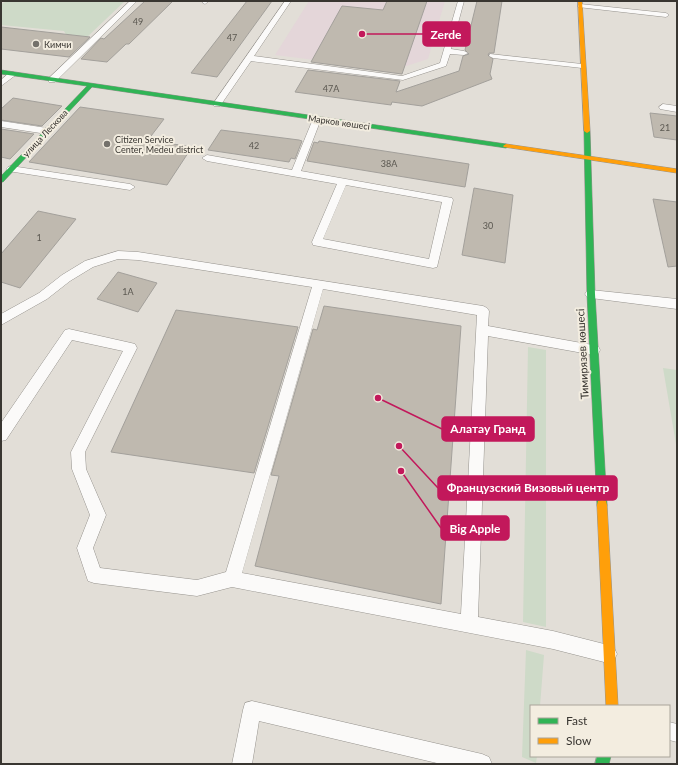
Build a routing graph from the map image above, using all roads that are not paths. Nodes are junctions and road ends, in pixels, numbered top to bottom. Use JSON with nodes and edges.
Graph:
{"nodes":[{"id":1,"x":134,"y":1,"type":"edge"},
{"id":2,"x":288,"y":1,"type":"edge"},
{"id":3,"x":461,"y":1,"type":"edge"},
{"id":4,"x":580,"y":4,"type":"edge"},
{"id":5,"x":666,"y":14,"type":"dead end"},
{"id":6,"x":447,"y":51,"type":"junction"},
{"id":7,"x":464,"y":53,"type":"dead end"},
{"id":8,"x":493,"y":56,"type":"dead end"},
{"id":9,"x":248,"y":58,"type":"junction"},
{"id":10,"x":582,"y":66,"type":"junction"},
{"id":11,"x":1,"y":72,"type":"edge"},
{"id":12,"x":13,"y":74,"type":"junction"},
{"id":13,"x":52,"y":80,"type":"junction"},
{"id":14,"x":1,"y":84,"type":"edge"},
{"id":15,"x":90,"y":86,"type":"junction"},
{"id":16,"x":217,"y":104,"type":"junction"},
{"id":17,"x":663,"y":107,"type":"dead end"},
{"id":18,"x":677,"y":109,"type":"edge"},
{"id":19,"x":317,"y":119,"type":"junction"},
{"id":20,"x":1,"y":124,"type":"edge"},
{"id":21,"x":47,"y":131,"type":"junction"},
{"id":22,"x":207,"y":158,"type":"dead end"},
{"id":23,"x":588,"y":159,"type":"junction"},
{"id":24,"x":11,"y":169,"type":"junction"},
{"id":25,"x":677,"y":172,"type":"edge"},
{"id":26,"x":296,"y":173,"type":"junction"},
{"id":27,"x":1,"y":180,"type":"edge"},
{"id":28,"x":343,"y":181,"type":"junction"},
{"id":29,"x":130,"y":188,"type":"dead end"},
{"id":30,"x":319,"y":284,"type":"junction"},
{"id":31,"x":591,"y":294,"type":"junction"},
{"id":32,"x":677,"y":304,"type":"edge"},
{"id":33,"x":1,"y":320,"type":"edge"},
{"id":34,"x":481,"y":330,"type":"junction"},
{"id":35,"x":594,"y":350,"type":"junction"},
{"id":36,"x":1,"y":435,"type":"edge"},
{"id":37,"x":232,"y":579,"type":"junction"},
{"id":38,"x":469,"y":624,"type":"junction"},
{"id":39,"x":608,"y":654,"type":"junction"},
{"id":40,"x":612,"y":705,"type":"edge"},
{"id":41,"x":472,"y":763,"type":"edge"},
{"id":42,"x":242,"y":764,"type":"edge"}],
"edges":[{"from":1,"to":13,"type":"lane"},
{"from":2,"to":9,"type":"lane"},
{"from":3,"to":6,"type":"lane"},
{"from":4,"to":5,"type":"lane"},
{"from":4,"to":10,"type":"street","name":"Тимирязев көшесі"},
{"from":6,"to":7,"type":"lane"},
{"from":6,"to":9,"type":"lane"},
{"from":8,"to":10,"type":"lane"},
{"from":9,"to":16,"type":"lane"},
{"from":10,"to":23,"type":"street","name":"Тимирязев көшесі"},
{"from":11,"to":12,"type":"street","name":"Марков көшесі"},
{"from":12,"to":13,"type":"street","name":"Марков көшесі"},
{"from":12,"to":14,"type":"lane"},
{"from":13,"to":15,"type":"street","name":"Марков көшесі"},
{"from":15,"to":16,"type":"street","name":"Марков көшесі"},
{"from":15,"to":21,"type":"street","name":"улица Лескова"},
{"from":16,"to":19,"type":"street","name":"Марков көшесі"},
{"from":17,"to":18,"type":"lane"},
{"from":19,"to":23,"type":"street","name":"Марков көшесі"},
{"from":19,"to":26,"type":"lane"},
{"from":20,"to":21,"type":"lane"},
{"from":21,"to":24,"type":"street","name":"улица Лескова"},
{"from":22,"to":26,"type":"lane"},
{"from":23,"to":25,"type":"street","name":"Марков көшесі"},
{"from":23,"to":31,"type":"street","name":"Тимирязев көшесі"},
{"from":24,"to":27,"type":"street","name":"улица Лескова"},
{"from":24,"to":29,"type":"lane"},
{"from":26,"to":28,"type":"lane"},
{"from":28,"to":28,"type":"lane"},
{"from":30,"to":33,"type":"lane"},
{"from":30,"to":34,"type":"lane"},
{"from":30,"to":37,"type":"lane"},
{"from":31,"to":32,"type":"lane"},
{"from":31,"to":35,"type":"street","name":"Тимирязев көшесі"},
{"from":34,"to":35,"type":"lane"},
{"from":34,"to":38,"type":"lane"},
{"from":35,"to":39,"type":"street","name":"Тимирязев көшесі"},
{"from":36,"to":37,"type":"lane"},
{"from":37,"to":38,"type":"lane"},
{"from":38,"to":39,"type":"lane"},
{"from":39,"to":40,"type":"street","name":"Тимирязев көшесі"},
{"from":41,"to":42,"type":"lane"}]}
